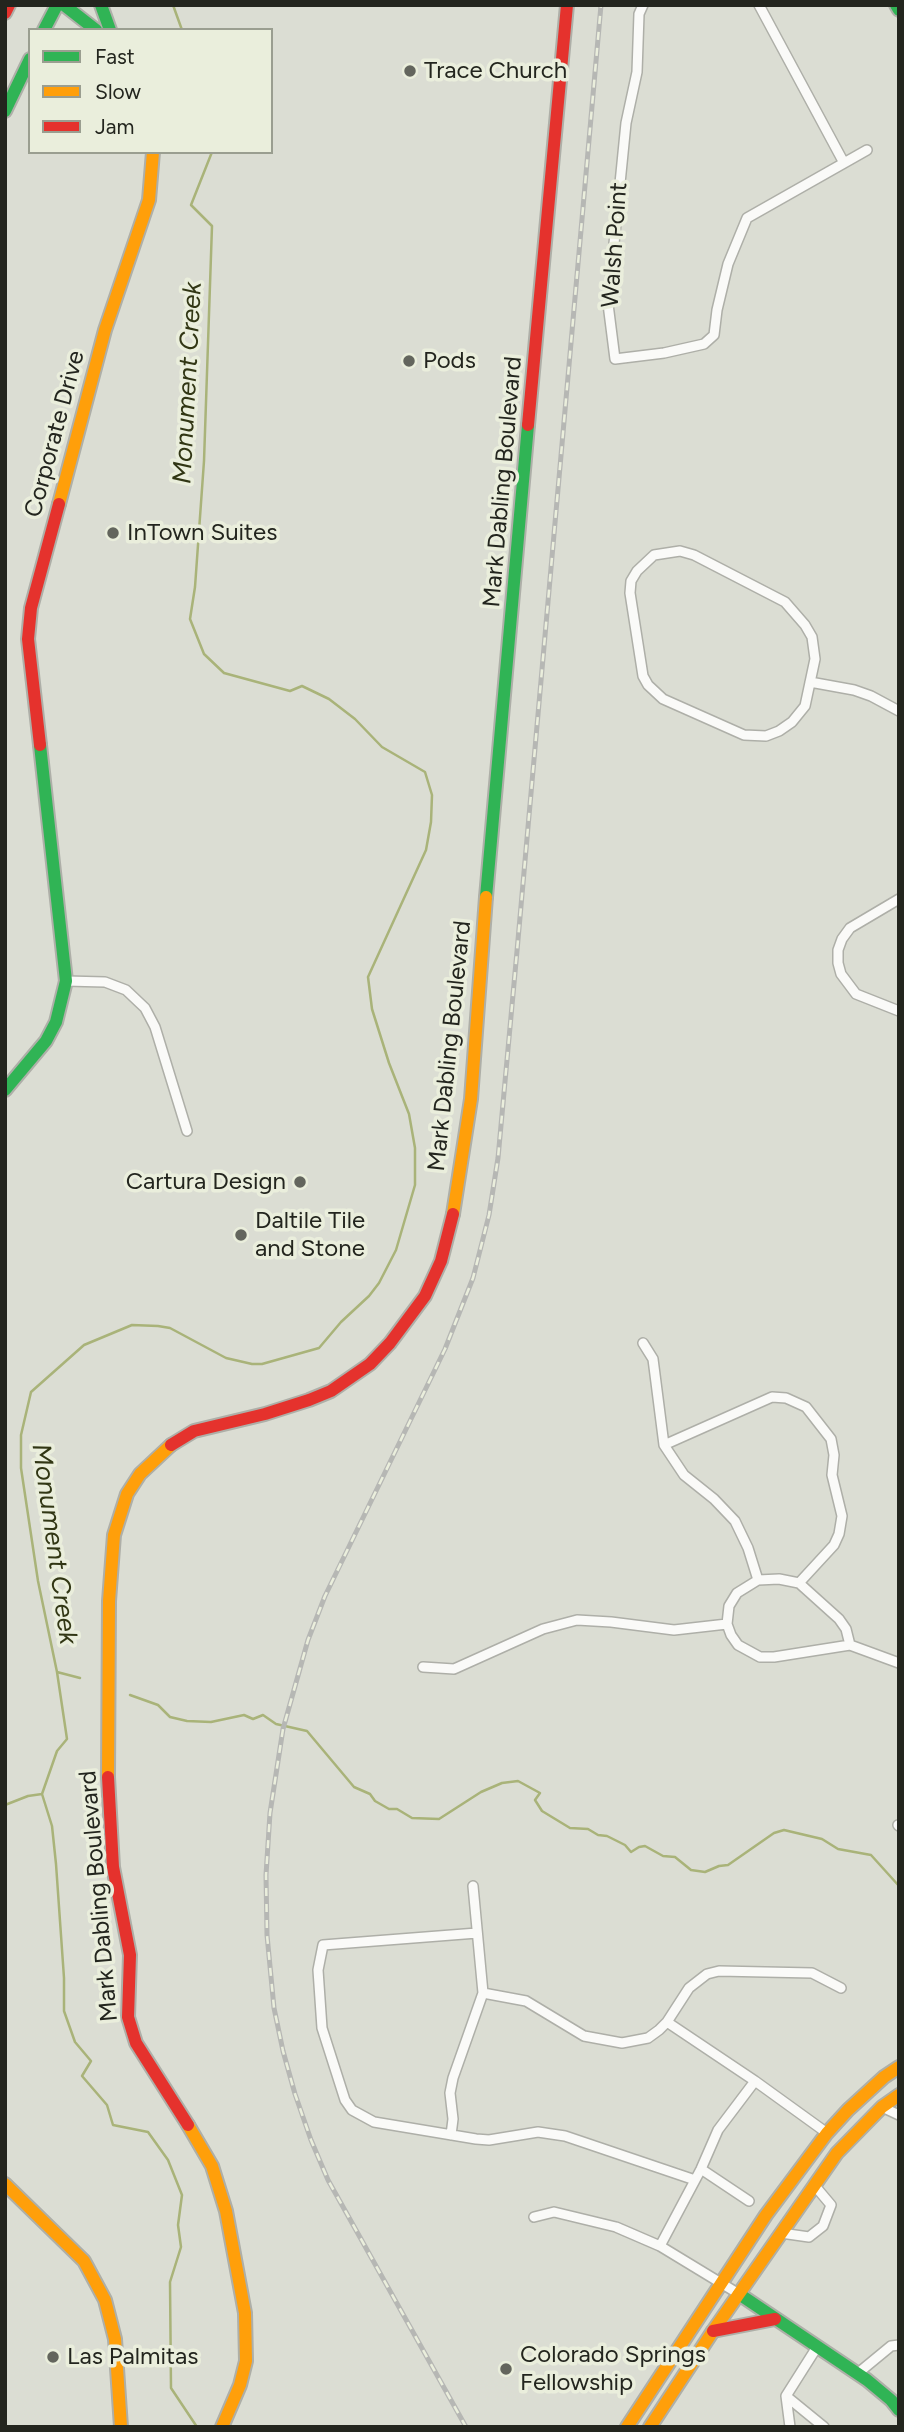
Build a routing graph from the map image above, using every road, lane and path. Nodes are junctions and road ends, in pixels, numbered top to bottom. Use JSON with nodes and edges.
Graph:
{"nodes":[{"id":1,"x":9,"y":5,"type":"edge"},
{"id":2,"x":57,"y":5,"type":"edge"},
{"id":3,"x":64,"y":5,"type":"edge"},
{"id":4,"x":101,"y":5,"type":"edge"},
{"id":5,"x":567,"y":5,"type":"edge"},
{"id":6,"x":643,"y":5,"type":"edge"},
{"id":7,"x":759,"y":5,"type":"edge"},
{"id":8,"x":5,"y":13,"type":"edge"},
{"id":9,"x":45,"y":28,"type":"edge"},
{"id":10,"x":93,"y":28,"type":"edge"},
{"id":11,"x":109,"y":28,"type":"edge"},
{"id":12,"x":28,"y":63,"type":"edge"},
{"id":13,"x":5,"y":111,"type":"edge"},
{"id":14,"x":867,"y":150,"type":"dead end"},
{"id":15,"x":153,"y":154,"type":"edge"},
{"id":16,"x":844,"y":163,"type":"junction"},
{"id":17,"x":810,"y":682,"type":"junction"},
{"id":18,"x":899,"y":710,"type":"edge"},
{"id":19,"x":899,"y":899,"type":"edge"},
{"id":20,"x":66,"y":981,"type":"junction"},
{"id":21,"x":899,"y":1011,"type":"edge"},
{"id":22,"x":5,"y":1090,"type":"edge"},
{"id":23,"x":187,"y":1131,"type":"dead end"},
{"id":24,"x":643,"y":1343,"type":"dead end"},
{"id":25,"x":664,"y":1445,"type":"junction"},
{"id":26,"x":758,"y":1580,"type":"junction"},
{"id":27,"x":799,"y":1583,"type":"junction"},
{"id":28,"x":727,"y":1624,"type":"junction"},
{"id":29,"x":849,"y":1645,"type":"junction"},
{"id":30,"x":899,"y":1663,"type":"edge"},
{"id":31,"x":423,"y":1667,"type":"dead end"},
{"id":32,"x":473,"y":1886,"type":"dead end"},
{"id":33,"x":477,"y":1933,"type":"junction"},
{"id":34,"x":841,"y":1987,"type":"dead end"},
{"id":35,"x":483,"y":1993,"type":"junction"},
{"id":36,"x":667,"y":2022,"type":"junction"},
{"id":37,"x":899,"y":2067,"type":"edge"},
{"id":38,"x":755,"y":2081,"type":"junction"},
{"id":39,"x":899,"y":2095,"type":"edge"},
{"id":40,"x":882,"y":2107,"type":"junction"},
{"id":41,"x":899,"y":2115,"type":"edge"},
{"id":42,"x":827,"y":2133,"type":"junction"},
{"id":43,"x":451,"y":2135,"type":"junction"},
{"id":44,"x":701,"y":2169,"type":"junction"},
{"id":45,"x":695,"y":2180,"type":"junction"},
{"id":46,"x":5,"y":2184,"type":"edge"},
{"id":47,"x":815,"y":2186,"type":"junction"},
{"id":48,"x":749,"y":2201,"type":"dead end"},
{"id":49,"x":534,"y":2217,"type":"dead end"},
{"id":50,"x":781,"y":2234,"type":"junction"},
{"id":51,"x":660,"y":2246,"type":"junction"},
{"id":52,"x":722,"y":2284,"type":"junction"},
{"id":53,"x":739,"y":2294,"type":"junction"},
{"id":54,"x":775,"y":2319,"type":"junction"},
{"id":55,"x":713,"y":2331,"type":"junction"},
{"id":56,"x":899,"y":2345,"type":"edge"},
{"id":57,"x":817,"y":2347,"type":"junction"},
{"id":58,"x":857,"y":2374,"type":"junction"},
{"id":59,"x":786,"y":2396,"type":"junction"},
{"id":60,"x":899,"y":2410,"type":"edge"},
{"id":61,"x":121,"y":2427,"type":"edge"},
{"id":62,"x":222,"y":2427,"type":"edge"},
{"id":63,"x":627,"y":2427,"type":"edge"},
{"id":64,"x":650,"y":2427,"type":"edge"},
{"id":65,"x":790,"y":2427,"type":"edge"},
{"id":66,"x":824,"y":2427,"type":"edge"}],
"edges":[{"from":1,"to":8,"type":"main road"},
{"from":2,"to":9,"type":"main road"},
{"from":3,"to":10,"type":"main road"},
{"from":4,"to":11,"type":"main road"},
{"from":5,"to":62,"type":"main road","name":"Mark Dabling Boulevard"},
{"from":6,"to":16,"type":"street","name":"Walsh Point"},
{"from":7,"to":16,"type":"street"},
{"from":12,"to":13,"type":"main road"},
{"from":14,"to":16,"type":"street","name":"Walsh Point"},
{"from":15,"to":20,"type":"main road","name":"Corporate Drive"},
{"from":17,"to":17,"type":"street"},
{"from":17,"to":18,"type":"street"},
{"from":19,"to":21,"type":"street"},
{"from":20,"to":22,"type":"main road","name":"Corporate Drive"},
{"from":20,"to":23,"type":"street"},
{"from":24,"to":25,"type":"street"},
{"from":25,"to":26,"type":"street"},
{"from":25,"to":27,"type":"street"},
{"from":26,"to":27,"type":"street"},
{"from":26,"to":28,"type":"street"},
{"from":27,"to":29,"type":"street"},
{"from":28,"to":29,"type":"street"},
{"from":28,"to":31,"type":"street"},
{"from":29,"to":30,"type":"street"},
{"from":32,"to":33,"type":"street"},
{"from":33,"to":35,"type":"street"},
{"from":33,"to":43,"type":"street"},
{"from":34,"to":36,"type":"street"},
{"from":35,"to":36,"type":"street"},
{"from":35,"to":43,"type":"street"},
{"from":36,"to":38,"type":"street"},
{"from":37,"to":42,"type":"main road"},
{"from":38,"to":42,"type":"street"},
{"from":38,"to":44,"type":"street"},
{"from":39,"to":40,"type":"main road"},
{"from":40,"to":41,"type":"street"},
{"from":40,"to":47,"type":"main road"},
{"from":42,"to":52,"type":"main road"},
{"from":43,"to":45,"type":"street"},
{"from":44,"to":45,"type":"street"},
{"from":44,"to":48,"type":"street"},
{"from":45,"to":51,"type":"street"},
{"from":46,"to":61,"type":"main road"},
{"from":47,"to":50,"type":"main road"},
{"from":47,"to":50,"type":"street"},
{"from":49,"to":51,"type":"street"},
{"from":50,"to":53,"type":"main road"},
{"from":51,"to":52,"type":"street"},
{"from":52,"to":53,"type":"street"},
{"from":52,"to":63,"type":"main road"},
{"from":53,"to":54,"type":"main road"},
{"from":53,"to":55,"type":"main road"},
{"from":54,"to":55,"type":"main road"},
{"from":54,"to":57,"type":"main road"},
{"from":55,"to":64,"type":"main road"},
{"from":56,"to":58,"type":"street"},
{"from":57,"to":58,"type":"main road"},
{"from":57,"to":59,"type":"street"},
{"from":58,"to":60,"type":"main road"},
{"from":59,"to":65,"type":"street"},
{"from":59,"to":66,"type":"street"}]}
